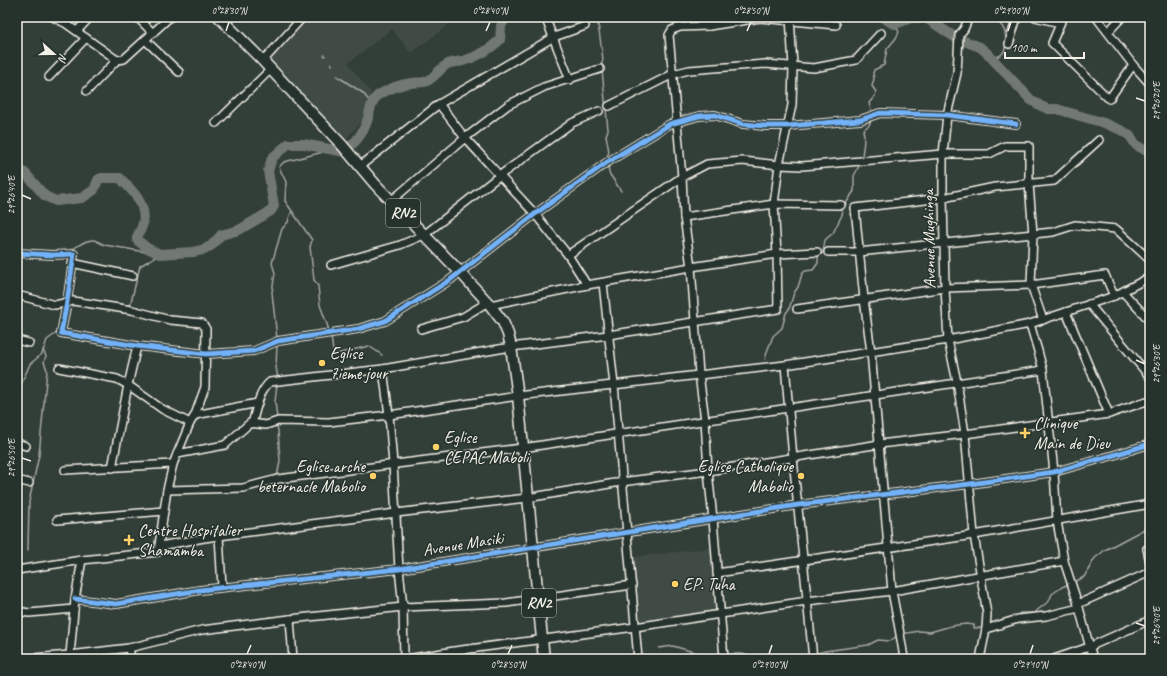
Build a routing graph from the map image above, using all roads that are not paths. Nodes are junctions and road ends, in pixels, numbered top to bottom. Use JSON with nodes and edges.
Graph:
{"nodes":[{"id":1,"x":53,"y":17,"type":"edge"},
{"id":2,"x":90,"y":17,"type":"edge"},
{"id":3,"x":136,"y":17,"type":"edge"},
{"id":4,"x":170,"y":17,"type":"edge"},
{"id":5,"x":219,"y":17,"type":"edge"},
{"id":6,"x":303,"y":17,"type":"edge"},
{"id":7,"x":546,"y":17,"type":"edge"},
{"id":8,"x":711,"y":17,"type":"edge"},
{"id":9,"x":969,"y":17,"type":"edge"},
{"id":10,"x":1017,"y":17,"type":"edge"},
{"id":11,"x":1035,"y":17,"type":"edge"},
{"id":12,"x":1096,"y":17,"type":"edge"},
{"id":13,"x":1122,"y":17,"type":"edge"},
{"id":14,"x":791,"y":19,"type":"edge"},
{"id":15,"x":1061,"y":20,"type":"edge"},
{"id":16,"x":836,"y":25,"type":"dead end"},
{"id":17,"x":585,"y":26,"type":"dead end"},
{"id":18,"x":710,"y":26,"type":"junction"},
{"id":19,"x":77,"y":31,"type":"junction"},
{"id":20,"x":1108,"y":32,"type":"junction"},
{"id":21,"x":153,"y":33,"type":"junction"},
{"id":22,"x":881,"y":33,"type":"dead end"},
{"id":23,"x":554,"y":37,"type":"junction"},
{"id":24,"x":86,"y":38,"type":"junction"},
{"id":25,"x":145,"y":40,"type":"junction"},
{"id":26,"x":1009,"y":44,"type":"dead end"},
{"id":27,"x":117,"y":60,"type":"junction"},
{"id":28,"x":263,"y":61,"type":"junction"},
{"id":29,"x":1133,"y":65,"type":"junction"},
{"id":30,"x":793,"y":66,"type":"junction"},
{"id":31,"x":600,"y":69,"type":"dead end"},
{"id":32,"x":271,"y":70,"type":"junction"},
{"id":33,"x":179,"y":72,"type":"dead end"},
{"id":34,"x":673,"y":74,"type":"junction"},
{"id":35,"x":49,"y":77,"type":"dead end"},
{"id":36,"x":570,"y":80,"type":"junction"},
{"id":37,"x":1150,"y":84,"type":"edge"},
{"id":38,"x":87,"y":90,"type":"dead end"},
{"id":39,"x":439,"y":104,"type":"junction"},
{"id":40,"x":610,"y":106,"type":"dead end"},
{"id":41,"x":599,"y":111,"type":"dead end"},
{"id":42,"x":947,"y":115,"type":"junction"},
{"id":43,"x":677,"y":121,"type":"junction"},
{"id":44,"x":216,"y":123,"type":"dead end"},
{"id":45,"x":1016,"y":124,"type":"dead end"},
{"id":46,"x":788,"y":126,"type":"junction"},
{"id":47,"x":465,"y":138,"type":"junction"},
{"id":48,"x":1099,"y":140,"type":"dead end"},
{"id":49,"x":943,"y":154,"type":"junction"},
{"id":50,"x":779,"y":165,"type":"junction"},
{"id":51,"x":359,"y":167,"type":"junction"},
{"id":52,"x":499,"y":176,"type":"junction"},
{"id":53,"x":682,"y":177,"type":"junction"},
{"id":54,"x":1029,"y":184,"type":"junction"},
{"id":55,"x":943,"y":198,"type":"junction"},
{"id":56,"x":391,"y":201,"type":"junction"},
{"id":57,"x":774,"y":204,"type":"junction"},
{"id":58,"x":841,"y":205,"type":"dead end"},
{"id":59,"x":535,"y":214,"type":"junction"},
{"id":60,"x":684,"y":216,"type":"junction"},
{"id":61,"x":1033,"y":234,"type":"junction"},
{"id":62,"x":424,"y":235,"type":"junction"},
{"id":63,"x":944,"y":243,"type":"junction"},
{"id":64,"x":817,"y":252,"type":"dead end"},
{"id":65,"x":828,"y":252,"type":"dead end"},
{"id":66,"x":858,"y":252,"type":"junction"},
{"id":67,"x":17,"y":253,"type":"edge"},
{"id":68,"x":777,"y":254,"type":"junction"},
{"id":69,"x":568,"y":255,"type":"junction"},
{"id":70,"x":1150,"y":260,"type":"edge"},
{"id":71,"x":72,"y":262,"type":"junction"},
{"id":72,"x":331,"y":265,"type":"dead end"},
{"id":73,"x":690,"y":267,"type":"junction"},
{"id":74,"x":460,"y":272,"type":"junction"},
{"id":75,"x":133,"y":276,"type":"dead end"},
{"id":76,"x":1150,"y":277,"type":"edge"},
{"id":77,"x":602,"y":283,"type":"junction"},
{"id":78,"x":587,"y":285,"type":"junction"},
{"id":79,"x":1031,"y":285,"type":"junction"},
{"id":80,"x":945,"y":288,"type":"junction"},
{"id":81,"x":1122,"y":292,"type":"junction"},
{"id":82,"x":17,"y":295,"type":"edge"},
{"id":83,"x":1114,"y":296,"type":"junction"},
{"id":84,"x":864,"y":299,"type":"junction"},
{"id":85,"x":67,"y":302,"type":"junction"},
{"id":86,"x":489,"y":304,"type":"junction"},
{"id":87,"x":1089,"y":304,"type":"junction"},
{"id":88,"x":796,"y":309,"type":"dead end"},
{"id":89,"x":1066,"y":312,"type":"junction"},
{"id":90,"x":1043,"y":320,"type":"junction"},
{"id":91,"x":695,"y":321,"type":"junction"},
{"id":92,"x":1150,"y":321,"type":"edge"},
{"id":93,"x":1030,"y":324,"type":"junction"},
{"id":94,"x":421,"y":329,"type":"dead end"},
{"id":95,"x":608,"y":335,"type":"junction"},
{"id":96,"x":17,"y":340,"type":"edge"},
{"id":97,"x":948,"y":340,"type":"junction"},
{"id":98,"x":29,"y":343,"type":"dead end"},
{"id":99,"x":137,"y":346,"type":"junction"},
{"id":100,"x":511,"y":347,"type":"junction"},
{"id":101,"x":871,"y":352,"type":"junction"},
{"id":102,"x":206,"y":354,"type":"junction"},
{"id":103,"x":785,"y":365,"type":"junction"},
{"id":104,"x":59,"y":368,"type":"dead end"},
{"id":105,"x":383,"y":369,"type":"junction"},
{"id":106,"x":1042,"y":370,"type":"junction"},
{"id":107,"x":699,"y":374,"type":"junction"},
{"id":108,"x":1150,"y":377,"type":"edge"},
{"id":109,"x":957,"y":382,"type":"junction"},
{"id":110,"x":128,"y":385,"type":"junction"},
{"id":111,"x":614,"y":385,"type":"junction"},
{"id":112,"x":518,"y":396,"type":"junction"},
{"id":113,"x":875,"y":396,"type":"junction"},
{"id":114,"x":1150,"y":400,"type":"edge"},
{"id":115,"x":258,"y":403,"type":"junction"},
{"id":116,"x":789,"y":409,"type":"junction"},
{"id":117,"x":1109,"y":414,"type":"junction"},
{"id":118,"x":195,"y":415,"type":"junction"},
{"id":119,"x":389,"y":415,"type":"junction"},
{"id":120,"x":705,"y":420,"type":"junction"},
{"id":121,"x":1048,"y":422,"type":"junction"},
{"id":122,"x":190,"y":423,"type":"junction"},
{"id":123,"x":252,"y":424,"type":"junction"},
{"id":124,"x":617,"y":433,"type":"junction"},
{"id":125,"x":965,"y":434,"type":"junction"},
{"id":126,"x":17,"y":443,"type":"edge"},
{"id":127,"x":880,"y":444,"type":"junction"},
{"id":128,"x":1150,"y":444,"type":"edge"},
{"id":129,"x":26,"y":446,"type":"dead end"},
{"id":130,"x":522,"y":448,"type":"junction"},
{"id":131,"x":177,"y":454,"type":"junction"},
{"id":132,"x":793,"y":458,"type":"junction"},
{"id":133,"x":173,"y":464,"type":"junction"},
{"id":134,"x":393,"y":464,"type":"junction"},
{"id":135,"x":112,"y":468,"type":"junction"},
{"id":136,"x":65,"y":470,"type":"dead end"},
{"id":137,"x":708,"y":471,"type":"junction"},
{"id":138,"x":1054,"y":472,"type":"junction"},
{"id":139,"x":17,"y":480,"type":"edge"},
{"id":140,"x":29,"y":482,"type":"dead end"},
{"id":141,"x":622,"y":482,"type":"junction"},
{"id":142,"x":970,"y":484,"type":"junction"},
{"id":143,"x":167,"y":490,"type":"junction"},
{"id":144,"x":884,"y":494,"type":"junction"},
{"id":145,"x":527,"y":498,"type":"junction"},
{"id":146,"x":1150,"y":504,"type":"edge"},
{"id":147,"x":798,"y":505,"type":"junction"},
{"id":148,"x":164,"y":512,"type":"junction"},
{"id":149,"x":396,"y":513,"type":"junction"},
{"id":150,"x":714,"y":519,"type":"junction"},
{"id":151,"x":57,"y":520,"type":"dead end"},
{"id":152,"x":1057,"y":521,"type":"junction"},
{"id":153,"x":627,"y":533,"type":"junction"},
{"id":154,"x":219,"y":536,"type":"junction"},
{"id":155,"x":974,"y":536,"type":"junction"},
{"id":156,"x":160,"y":546,"type":"junction"},
{"id":157,"x":533,"y":547,"type":"junction"},
{"id":158,"x":888,"y":548,"type":"junction"},
{"id":159,"x":1150,"y":548,"type":"edge"},
{"id":160,"x":82,"y":560,"type":"junction"},
{"id":161,"x":804,"y":561,"type":"junction"},
{"id":162,"x":1064,"y":561,"type":"junction"},
{"id":163,"x":1150,"y":562,"type":"edge"},
{"id":164,"x":399,"y":568,"type":"junction"},
{"id":165,"x":17,"y":570,"type":"edge"},
{"id":166,"x":1150,"y":572,"type":"edge"},
{"id":167,"x":717,"y":573,"type":"junction"},
{"id":168,"x":980,"y":576,"type":"junction"},
{"id":169,"x":632,"y":585,"type":"junction"},
{"id":170,"x":222,"y":587,"type":"junction"},
{"id":171,"x":892,"y":591,"type":"junction"},
{"id":172,"x":75,"y":599,"type":"junction"},
{"id":173,"x":538,"y":599,"type":"junction"},
{"id":174,"x":807,"y":601,"type":"junction"},
{"id":175,"x":1079,"y":606,"type":"junction"},
{"id":176,"x":403,"y":607,"type":"junction"},
{"id":177,"x":74,"y":609,"type":"junction"},
{"id":178,"x":17,"y":611,"type":"edge"},
{"id":179,"x":720,"y":615,"type":"junction"},
{"id":180,"x":290,"y":619,"type":"junction"},
{"id":181,"x":1150,"y":620,"type":"edge"},
{"id":182,"x":635,"y":627,"type":"junction"},
{"id":183,"x":986,"y":627,"type":"junction"},
{"id":184,"x":542,"y":640,"type":"junction"},
{"id":185,"x":1089,"y":647,"type":"junction"},
{"id":186,"x":129,"y":648,"type":"junction"},
{"id":187,"x":70,"y":655,"type":"junction"},
{"id":188,"x":724,"y":656,"type":"edge"},
{"id":189,"x":813,"y":656,"type":"edge"},
{"id":190,"x":20,"y":659,"type":"edge"},
{"id":191,"x":131,"y":659,"type":"edge"},
{"id":192,"x":293,"y":659,"type":"edge"},
{"id":193,"x":404,"y":659,"type":"edge"},
{"id":194,"x":407,"y":659,"type":"edge"},
{"id":195,"x":544,"y":659,"type":"edge"},
{"id":196,"x":638,"y":659,"type":"edge"},
{"id":197,"x":904,"y":659,"type":"edge"},
{"id":198,"x":980,"y":659,"type":"edge"},
{"id":199,"x":1054,"y":659,"type":"edge"},
{"id":200,"x":1093,"y":659,"type":"edge"}],
"edges":[{"from":1,"to":19,"type":"street"},
{"from":2,"to":19,"type":"street"},
{"from":3,"to":21,"type":"street"},
{"from":4,"to":21,"type":"street"},
{"from":5,"to":28,"type":"highway","number":"RN2"},
{"from":6,"to":28,"type":"street"},
{"from":7,"to":23,"type":"street"},
{"from":8,"to":18,"type":"street"},
{"from":9,"to":42,"type":"street","name":"Avenue Mughinga"},
{"from":10,"to":26,"type":"street"},
{"from":11,"to":15,"type":"street"},
{"from":12,"to":20,"type":"street"},
{"from":13,"to":20,"type":"street"},
{"from":14,"to":16,"type":"street"},
{"from":14,"to":18,"type":"street"},
{"from":14,"to":30,"type":"street"},
{"from":15,"to":29,"type":"street"},
{"from":17,"to":23,"type":"street"},
{"from":18,"to":34,"type":"street"},
{"from":19,"to":24,"type":"street"},
{"from":20,"to":29,"type":"street"},
{"from":21,"to":25,"type":"street"},
{"from":22,"to":30,"type":"street"},
{"from":23,"to":36,"type":"street"},
{"from":23,"to":39,"type":"street"},
{"from":24,"to":27,"type":"street"},
{"from":24,"to":35,"type":"street"},
{"from":25,"to":27,"type":"street"},
{"from":25,"to":33,"type":"street"},
{"from":27,"to":38,"type":"street"},
{"from":28,"to":32,"type":"highway","number":"RN2"},
{"from":29,"to":37,"type":"street"},
{"from":30,"to":34,"type":"street"},
{"from":30,"to":46,"type":"street"},
{"from":31,"to":36,"type":"street"},
{"from":32,"to":44,"type":"street"},
{"from":32,"to":51,"type":"highway","number":"RN2"},
{"from":34,"to":40,"type":"street"},
{"from":34,"to":43,"type":"street"},
{"from":36,"to":47,"type":"street"},
{"from":39,"to":47,"type":"street"},
{"from":39,"to":51,"type":"street"},
{"from":41,"to":52,"type":"street"},
{"from":42,"to":45,"type":"street"},
{"from":42,"to":46,"type":"street"},
{"from":42,"to":49,"type":"street","name":"Avenue Mughinga"},
{"from":43,"to":46,"type":"street"},
{"from":43,"to":53,"type":"street"},
{"from":43,"to":59,"type":"street"},
{"from":46,"to":50,"type":"street"},
{"from":47,"to":52,"type":"street"},
{"from":47,"to":56,"type":"street"},
{"from":48,"to":54,"type":"street"},
{"from":49,"to":50,"type":"street"},
{"from":49,"to":54,"type":"street"},
{"from":49,"to":55,"type":"street","name":"Avenue Mughinga"},
{"from":50,"to":53,"type":"street"},
{"from":50,"to":57,"type":"street"},
{"from":51,"to":56,"type":"highway","number":"RN2"},
{"from":52,"to":59,"type":"street"},
{"from":52,"to":62,"type":"street"},
{"from":53,"to":60,"type":"street"},
{"from":53,"to":69,"type":"street"},
{"from":54,"to":55,"type":"street"},
{"from":54,"to":61,"type":"street"},
{"from":55,"to":63,"type":"street","name":"Avenue Mughinga"},
{"from":55,"to":66,"type":"street"},
{"from":56,"to":62,"type":"highway","number":"RN2"},
{"from":57,"to":58,"type":"street"},
{"from":57,"to":60,"type":"street"},
{"from":57,"to":68,"type":"street"},
{"from":59,"to":69,"type":"street"},
{"from":59,"to":74,"type":"street"},
{"from":60,"to":73,"type":"street"},
{"from":61,"to":63,"type":"street"},
{"from":61,"to":70,"type":"street"},
{"from":61,"to":79,"type":"street"},
{"from":62,"to":72,"type":"street"},
{"from":62,"to":74,"type":"highway","number":"RN2"},
{"from":63,"to":66,"type":"street"},
{"from":63,"to":80,"type":"street","name":"Avenue Mughinga"},
{"from":64,"to":68,"type":"street"},
{"from":65,"to":66,"type":"street"},
{"from":66,"to":84,"type":"street"},
{"from":67,"to":71,"type":"street"},
{"from":68,"to":73,"type":"street"},
{"from":68,"to":91,"type":"street"},
{"from":69,"to":78,"type":"street"},
{"from":71,"to":75,"type":"street"},
{"from":71,"to":85,"type":"street"},
{"from":73,"to":77,"type":"street"},
{"from":73,"to":91,"type":"street"},
{"from":74,"to":86,"type":"highway","number":"RN2"},
{"from":74,"to":102,"type":"street"},
{"from":76,"to":81,"type":"street"},
{"from":77,"to":78,"type":"street"},
{"from":77,"to":95,"type":"street"},
{"from":78,"to":86,"type":"street"},
{"from":79,"to":80,"type":"street"},
{"from":79,"to":83,"type":"street"},
{"from":79,"to":90,"type":"street"},
{"from":80,"to":84,"type":"street"},
{"from":80,"to":97,"type":"street","name":"Avenue Mughinga"},
{"from":81,"to":83,"type":"street"},
{"from":81,"to":92,"type":"street"},
{"from":82,"to":85,"type":"street"},
{"from":83,"to":87,"type":"street"},
{"from":84,"to":88,"type":"street"},
{"from":84,"to":101,"type":"street"},
{"from":85,"to":99,"type":"street"},
{"from":85,"to":102,"type":"street"},
{"from":86,"to":94,"type":"street"},
{"from":86,"to":100,"type":"highway","number":"RN2"},
{"from":87,"to":89,"type":"street"},
{"from":87,"to":108,"type":"street"},
{"from":89,"to":90,"type":"street"},
{"from":89,"to":117,"type":"street"},
{"from":90,"to":93,"type":"street"},
{"from":91,"to":95,"type":"street"},
{"from":91,"to":107,"type":"street"},
{"from":93,"to":97,"type":"street"},
{"from":93,"to":106,"type":"street"},
{"from":95,"to":100,"type":"street"},
{"from":95,"to":111,"type":"street"},
{"from":96,"to":98,"type":"street"},
{"from":97,"to":101,"type":"street"},
{"from":97,"to":109,"type":"street","name":"Avenue Mughinga"},
{"from":99,"to":102,"type":"street"},
{"from":99,"to":110,"type":"street"},
{"from":100,"to":105,"type":"street"},
{"from":100,"to":112,"type":"highway","number":"RN2"},
{"from":101,"to":103,"type":"street"},
{"from":101,"to":113,"type":"street"},
{"from":102,"to":118,"type":"street"},
{"from":103,"to":107,"type":"street"},
{"from":103,"to":116,"type":"street"},
{"from":104,"to":110,"type":"street"},
{"from":105,"to":115,"type":"street"},
{"from":105,"to":119,"type":"street"},
{"from":106,"to":109,"type":"street"},
{"from":106,"to":121,"type":"street"},
{"from":107,"to":111,"type":"street"},
{"from":107,"to":120,"type":"street"},
{"from":109,"to":113,"type":"street"},
{"from":109,"to":125,"type":"street","name":"Avenue Mughinga"},
{"from":110,"to":122,"type":"street"},
{"from":110,"to":135,"type":"street"},
{"from":111,"to":112,"type":"street"},
{"from":111,"to":124,"type":"street"},
{"from":112,"to":119,"type":"street"},
{"from":112,"to":130,"type":"highway","number":"RN2"},
{"from":113,"to":116,"type":"street"},
{"from":113,"to":127,"type":"street"},
{"from":114,"to":117,"type":"street"},
{"from":115,"to":118,"type":"street"},
{"from":115,"to":123,"type":"street"},
{"from":116,"to":120,"type":"street"},
{"from":116,"to":132,"type":"street"},
{"from":117,"to":121,"type":"street"},
{"from":118,"to":122,"type":"street"},
{"from":119,"to":123,"type":"street"},
{"from":119,"to":134,"type":"street"},
{"from":120,"to":124,"type":"street"},
{"from":120,"to":137,"type":"street"},
{"from":121,"to":125,"type":"street"},
{"from":121,"to":138,"type":"street"},
{"from":122,"to":131,"type":"street"},
{"from":123,"to":131,"type":"street"},
{"from":124,"to":130,"type":"street"},
{"from":124,"to":141,"type":"street"},
{"from":125,"to":127,"type":"street"},
{"from":125,"to":142,"type":"street","name":"Avenue Mughinga"},
{"from":126,"to":129,"type":"street"},
{"from":127,"to":132,"type":"street"},
{"from":127,"to":144,"type":"street"},
{"from":128,"to":138,"type":"street","name":"Avenue Masiki"},
{"from":130,"to":134,"type":"street"},
{"from":130,"to":145,"type":"highway","number":"RN2"},
{"from":131,"to":133,"type":"street"},
{"from":132,"to":137,"type":"street"},
{"from":132,"to":147,"type":"street"},
{"from":133,"to":135,"type":"street"},
{"from":133,"to":143,"type":"street"},
{"from":134,"to":143,"type":"street"},
{"from":134,"to":149,"type":"street"},
{"from":135,"to":136,"type":"street"},
{"from":137,"to":141,"type":"street"},
{"from":137,"to":150,"type":"street"},
{"from":138,"to":142,"type":"street","name":"Avenue Masiki"},
{"from":138,"to":152,"type":"street"},
{"from":139,"to":140,"type":"street"},
{"from":141,"to":145,"type":"street"},
{"from":141,"to":153,"type":"street"},
{"from":142,"to":144,"type":"street","name":"Avenue Masiki"},
{"from":142,"to":155,"type":"street","name":"Avenue Mughinga"},
{"from":143,"to":148,"type":"street"},
{"from":144,"to":147,"type":"street","name":"Avenue Masiki"},
{"from":144,"to":158,"type":"street"},
{"from":145,"to":149,"type":"street"},
{"from":145,"to":157,"type":"highway","number":"RN2"},
{"from":146,"to":152,"type":"street"},
{"from":147,"to":150,"type":"street","name":"Avenue Masiki"},
{"from":147,"to":161,"type":"street"},
{"from":148,"to":151,"type":"street"},
{"from":148,"to":156,"type":"street"},
{"from":149,"to":154,"type":"street"},
{"from":149,"to":164,"type":"street"},
{"from":150,"to":153,"type":"street","name":"Avenue Masiki"},
{"from":150,"to":167,"type":"street"},
{"from":152,"to":155,"type":"street"},
{"from":152,"to":162,"type":"street"},
{"from":153,"to":157,"type":"street","name":"Avenue Masiki"},
{"from":153,"to":169,"type":"street"},
{"from":154,"to":156,"type":"street"},
{"from":154,"to":170,"type":"street"},
{"from":155,"to":158,"type":"street"},
{"from":155,"to":168,"type":"street","name":"Avenue Mughinga"},
{"from":156,"to":160,"type":"street"},
{"from":157,"to":164,"type":"street","name":"Avenue Masiki"},
{"from":157,"to":173,"type":"highway","number":"RN2"},
{"from":158,"to":161,"type":"street"},
{"from":158,"to":171,"type":"street"},
{"from":159,"to":163,"type":"street"},
{"from":160,"to":165,"type":"street"},
{"from":160,"to":172,"type":"street"},
{"from":161,"to":167,"type":"street"},
{"from":161,"to":174,"type":"street"},
{"from":162,"to":168,"type":"street"},
{"from":162,"to":175,"type":"street"},
{"from":164,"to":170,"type":"street","name":"Avenue Masiki"},
{"from":164,"to":176,"type":"street"},
{"from":166,"to":175,"type":"street"},
{"from":167,"to":179,"type":"street"},
{"from":168,"to":171,"type":"street"},
{"from":168,"to":183,"type":"street","name":"Avenue Mughinga"},
{"from":169,"to":173,"type":"street"},
{"from":169,"to":182,"type":"street"},
{"from":170,"to":172,"type":"street","name":"Avenue Masiki"},
{"from":171,"to":174,"type":"street"},
{"from":171,"to":197,"type":"street"},
{"from":172,"to":177,"type":"street"},
{"from":173,"to":176,"type":"street"},
{"from":173,"to":184,"type":"highway","number":"RN2"},
{"from":174,"to":179,"type":"street"},
{"from":174,"to":189,"type":"street"},
{"from":175,"to":183,"type":"street"},
{"from":175,"to":185,"type":"street"},
{"from":176,"to":180,"type":"street"},
{"from":176,"to":193,"type":"street"},
{"from":177,"to":178,"type":"street"},
{"from":177,"to":187,"type":"street"},
{"from":179,"to":182,"type":"street"},
{"from":179,"to":188,"type":"street"},
{"from":180,"to":186,"type":"street"},
{"from":180,"to":192,"type":"street"},
{"from":181,"to":185,"type":"street"},
{"from":182,"to":184,"type":"street"},
{"from":182,"to":196,"type":"street"},
{"from":183,"to":198,"type":"street","name":"Avenue Mughinga"},
{"from":184,"to":194,"type":"street"},
{"from":184,"to":195,"type":"highway","number":"RN2"},
{"from":185,"to":199,"type":"street"},
{"from":185,"to":200,"type":"street"},
{"from":186,"to":187,"type":"street"},
{"from":186,"to":191,"type":"street"},
{"from":187,"to":190,"type":"street"}]}
